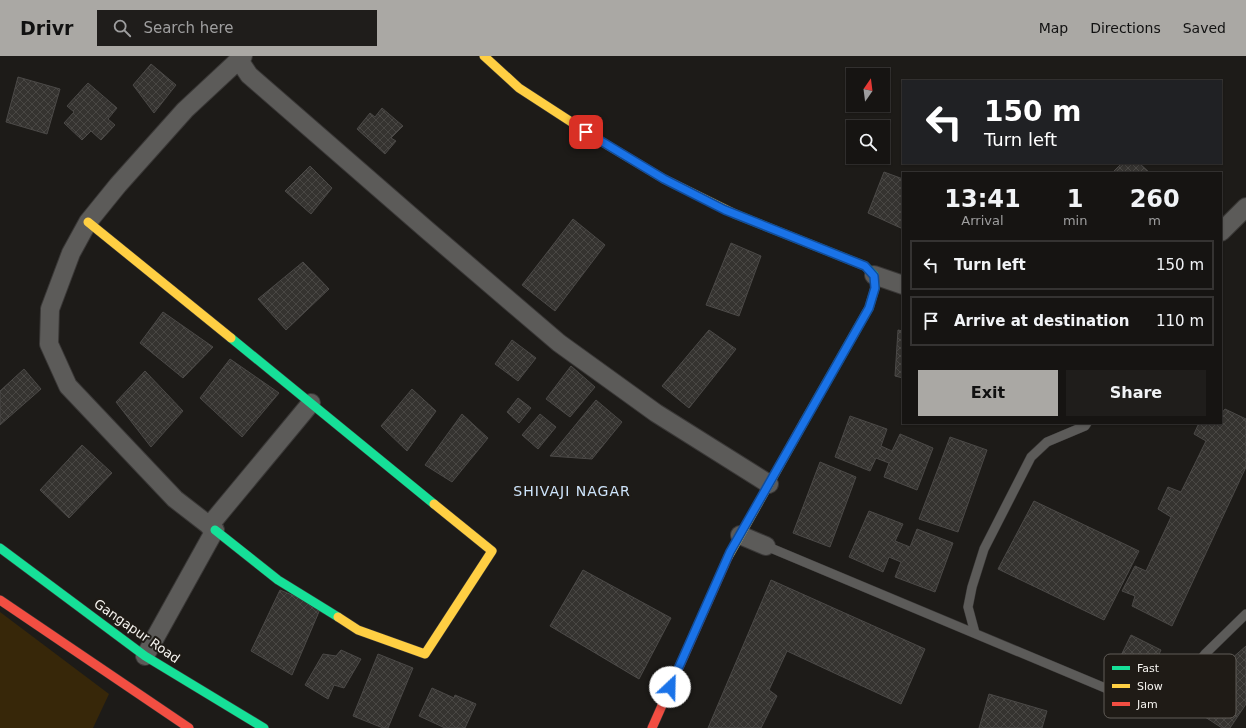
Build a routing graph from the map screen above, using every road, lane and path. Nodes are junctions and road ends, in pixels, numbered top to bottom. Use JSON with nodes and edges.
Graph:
{"nodes":[{"id":1,"x":484,"y":56,"type":"edge"},
{"id":2,"x":241,"y":58,"type":"edge"},
{"id":3,"x":1246,"y":208,"type":"edge"},
{"id":4,"x":88,"y":222,"type":"junction"},
{"id":5,"x":1222,"y":231,"type":"edge"},
{"id":6,"x":874,"y":276,"type":"junction"},
{"id":7,"x":902,"y":285,"type":"edge"},
{"id":8,"x":311,"y":404,"type":"junction"},
{"id":9,"x":1086,"y":424,"type":"edge"},
{"id":10,"x":769,"y":484,"type":"junction"},
{"id":11,"x":212,"y":528,"type":"junction"},
{"id":12,"x":740,"y":535,"type":"junction"},
{"id":13,"x":766,"y":546,"type":"joint"},
{"id":14,"x":0,"y":548,"type":"edge"},
{"id":15,"x":0,"y":600,"type":"edge"},
{"id":16,"x":1246,"y":614,"type":"edge"},
{"id":17,"x":975,"y":633,"type":"junction"},
{"id":18,"x":1205,"y":654,"type":"edge"},
{"id":19,"x":145,"y":656,"type":"junction"},
{"id":20,"x":1104,"y":687,"type":"edge"},
{"id":21,"x":189,"y":728,"type":"edge"},
{"id":22,"x":264,"y":728,"type":"edge"},
{"id":23,"x":652,"y":728,"type":"edge"}],
"edges":[{"from":1,"to":6,"type":"street"},
{"from":2,"to":4,"type":"street"},
{"from":2,"to":10,"type":"street"},
{"from":3,"to":5,"type":"street"},
{"from":4,"to":8,"type":"street"},
{"from":4,"to":11,"type":"street"},
{"from":6,"to":7,"type":"street"},
{"from":6,"to":10,"type":"street"},
{"from":8,"to":11,"type":"street"},
{"from":8,"to":11,"type":"street"},
{"from":9,"to":17,"type":"lane"},
{"from":10,"to":12,"type":"street"},
{"from":11,"to":19,"type":"street"},
{"from":12,"to":13,"type":"street"},
{"from":12,"to":23,"type":"street"},
{"from":13,"to":17,"type":"lane"},
{"from":14,"to":19,"type":"street","name":"Gangapur Road"},
{"from":15,"to":21,"type":"street"},
{"from":16,"to":18,"type":"lane"},
{"from":17,"to":20,"type":"lane"},
{"from":19,"to":22,"type":"street","name":"Gangapur Road"}]}
